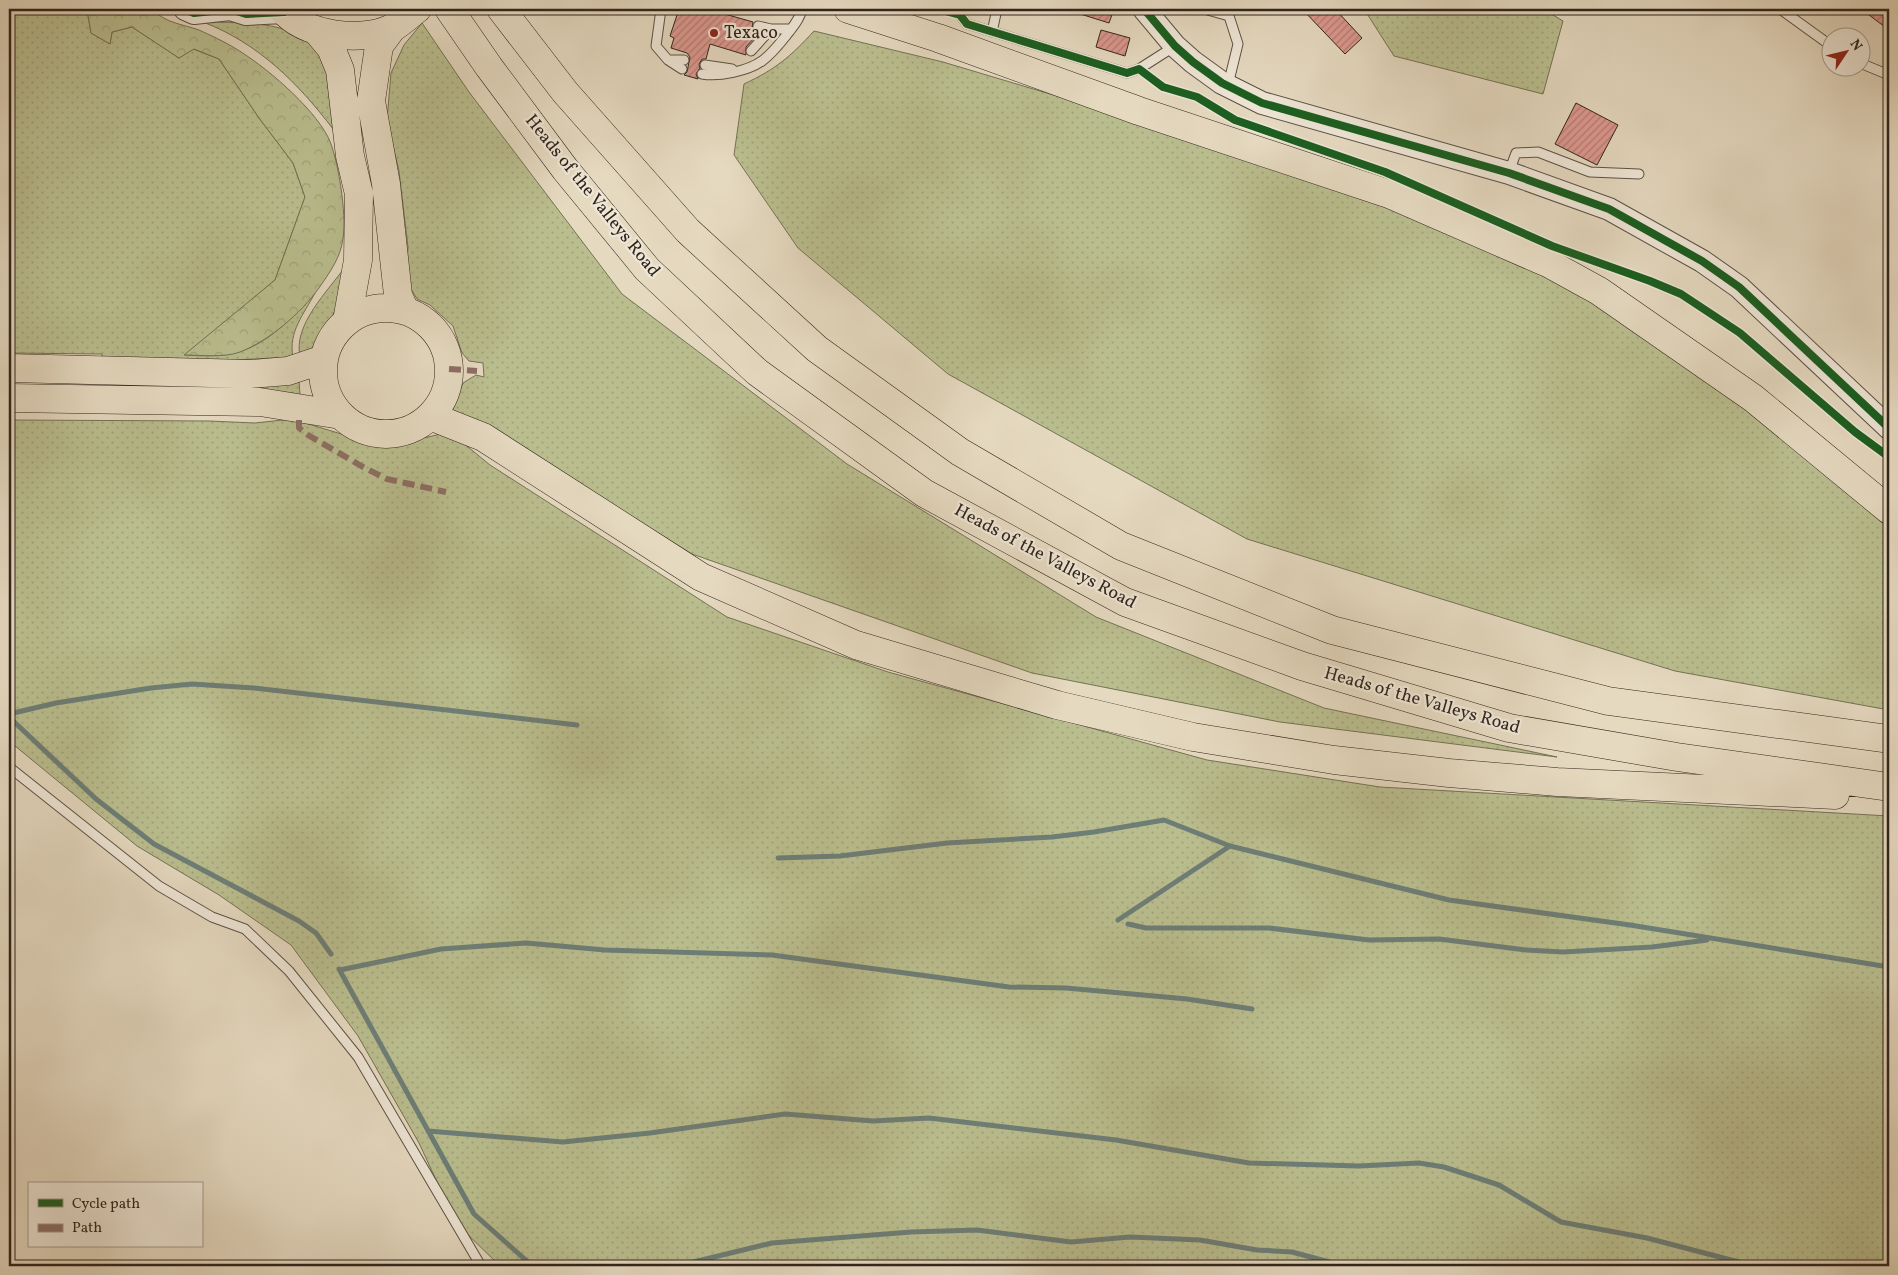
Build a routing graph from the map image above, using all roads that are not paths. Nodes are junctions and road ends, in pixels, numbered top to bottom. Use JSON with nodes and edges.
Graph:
{"nodes":[{"id":1,"x":185,"y":9,"type":"edge"},
{"id":2,"x":230,"y":9,"type":"edge"},
{"id":3,"x":417,"y":9,"type":"edge"},
{"id":4,"x":501,"y":9,"type":"edge"},
{"id":5,"x":661,"y":9,"type":"edge"},
{"id":6,"x":802,"y":9,"type":"edge"},
{"id":7,"x":848,"y":9,"type":"edge"},
{"id":8,"x":997,"y":9,"type":"edge"},
{"id":9,"x":1144,"y":9,"type":"edge"},
{"id":10,"x":1204,"y":9,"type":"edge"},
{"id":11,"x":1780,"y":9,"type":"edge"},
{"id":12,"x":283,"y":10,"type":"edge"},
{"id":13,"x":451,"y":11,"type":"edge"},
{"id":14,"x":960,"y":15,"type":"dead end"},
{"id":15,"x":393,"y":27,"type":"junction"},
{"id":16,"x":791,"y":29,"type":"junction"},
{"id":17,"x":316,"y":30,"type":"junction"},
{"id":18,"x":992,"y":32,"type":"junction"},
{"id":19,"x":1820,"y":38,"type":"edge"},
{"id":20,"x":1175,"y":46,"type":"junction"},
{"id":21,"x":754,"y":47,"type":"dead end"},
{"id":22,"x":683,"y":65,"type":"dead end"},
{"id":23,"x":1870,"y":67,"type":"edge"},
{"id":24,"x":703,"y":70,"type":"dead end"},
{"id":25,"x":1889,"y":75,"type":"edge"},
{"id":26,"x":1228,"y":86,"type":"junction"},
{"id":27,"x":1509,"y":173,"type":"junction"},
{"id":28,"x":1639,"y":174,"type":"dead end"},
{"id":29,"x":405,"y":311,"type":"junction"},
{"id":30,"x":347,"y":321,"type":"junction"},
{"id":31,"x":324,"y":359,"type":"junction"},
{"id":32,"x":9,"y":368,"type":"edge"},
{"id":33,"x":9,"y":398,"type":"edge"},
{"id":34,"x":341,"y":415,"type":"junction"},
{"id":35,"x":430,"y":416,"type":"junction"},
{"id":36,"x":1889,"y":428,"type":"edge"},
{"id":37,"x":1889,"y":510,"type":"edge"},
{"id":38,"x":1889,"y":739,"type":"edge"},
{"id":39,"x":9,"y":767,"type":"edge"},
{"id":40,"x":1889,"y":787,"type":"edge"},
{"id":41,"x":1889,"y":798,"type":"edge"},
{"id":42,"x":481,"y":1266,"type":"edge"}],
"edges":[{"from":1,"to":2,"type":"street"},
{"from":2,"to":12,"type":"street"},
{"from":3,"to":15,"type":"highway"},
{"from":4,"to":38,"type":"highway"},
{"from":5,"to":22,"type":"lane"},
{"from":6,"to":16,"type":"lane"},
{"from":7,"to":37,"type":"highway"},
{"from":8,"to":18,"type":"lane"},
{"from":9,"to":20,"type":"street"},
{"from":10,"to":26,"type":"lane"},
{"from":11,"to":19,"type":"lane"},
{"from":12,"to":17,"type":"highway"},
{"from":13,"to":40,"type":"highway","name":"Heads of the Valleys Road"},
{"from":14,"to":18,"type":"lane"},
{"from":15,"to":17,"type":"highway"},
{"from":15,"to":29,"type":"highway"},
{"from":16,"to":21,"type":"lane"},
{"from":16,"to":24,"type":"lane"},
{"from":17,"to":30,"type":"highway"},
{"from":18,"to":20,"type":"lane"},
{"from":20,"to":26,"type":"street"},
{"from":23,"to":25,"type":"lane"},
{"from":26,"to":27,"type":"street"},
{"from":27,"to":28,"type":"lane"},
{"from":27,"to":36,"type":"street"},
{"from":29,"to":30,"type":"highway"},
{"from":29,"to":35,"type":"highway"},
{"from":30,"to":31,"type":"highway"},
{"from":31,"to":32,"type":"highway"},
{"from":31,"to":34,"type":"highway"},
{"from":33,"to":34,"type":"highway"},
{"from":34,"to":35,"type":"highway"},
{"from":35,"to":41,"type":"highway"},
{"from":39,"to":42,"type":"lane"}]}
